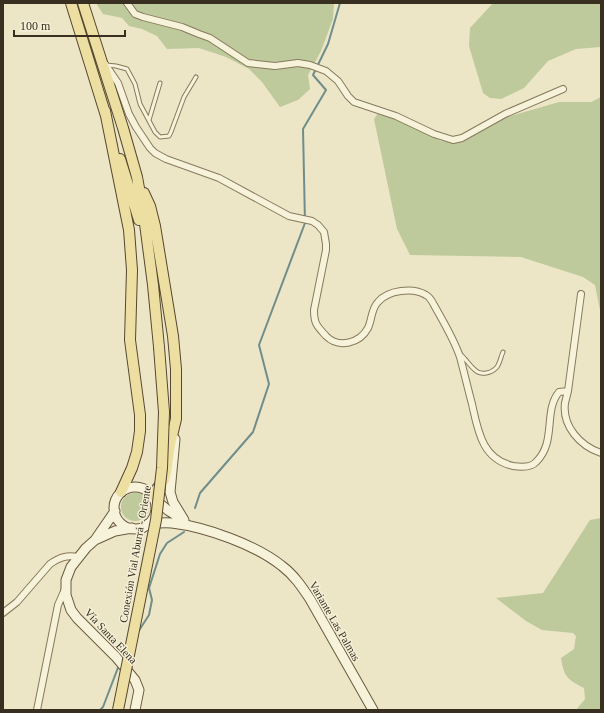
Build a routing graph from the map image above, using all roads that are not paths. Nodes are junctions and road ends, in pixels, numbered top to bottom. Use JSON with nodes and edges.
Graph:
{"nodes":[{"id":1,"x":71,"y":3,"type":"edge"},
{"id":2,"x":83,"y":3,"type":"edge"},
{"id":3,"x":127,"y":3,"type":"edge"},
{"id":4,"x":103,"y":62,"type":"junction"},
{"id":5,"x":196,"y":77,"type":"dead end"},
{"id":6,"x":160,"y":83,"type":"dead end"},
{"id":7,"x":563,"y":89,"type":"dead end"},
{"id":8,"x":105,"y":111,"type":"junction"},
{"id":9,"x":149,"y":120,"type":"junction"},
{"id":10,"x":137,"y":177,"type":"junction"},
{"id":11,"x":149,"y":257,"type":"junction"},
{"id":12,"x":581,"y":294,"type":"dead end"},
{"id":13,"x":503,"y":352,"type":"dead end"},
{"id":14,"x":458,"y":353,"type":"junction"},
{"id":15,"x":568,"y":391,"type":"junction"},
{"id":16,"x":176,"y":419,"type":"junction"},
{"id":17,"x":601,"y":453,"type":"edge"},
{"id":18,"x":121,"y":492,"type":"junction"},
{"id":19,"x":153,"y":497,"type":"junction"},
{"id":20,"x":115,"y":511,"type":"junction"},
{"id":21,"x":184,"y":520,"type":"junction"},
{"id":22,"x":148,"y":524,"type":"junction"},
{"id":23,"x":132,"y":528,"type":"junction"},
{"id":24,"x":199,"y":528,"type":"junction"},
{"id":25,"x":95,"y":540,"type":"junction"},
{"id":26,"x":78,"y":557,"type":"junction"},
{"id":27,"x":66,"y":588,"type":"junction"},
{"id":28,"x":3,"y":612,"type":"edge"},
{"id":29,"x":38,"y":710,"type":"edge"},
{"id":30,"x":118,"y":710,"type":"edge"},
{"id":31,"x":135,"y":710,"type":"edge"},
{"id":32,"x":373,"y":710,"type":"edge"}],
"edges":[{"from":1,"to":8,"type":"main road"},
{"from":2,"to":4,"type":"main road"},
{"from":3,"to":7,"type":"street"},
{"from":4,"to":9,"type":"lane"},
{"from":4,"to":10,"type":"main road"},
{"from":4,"to":14,"type":"street"},
{"from":5,"to":9,"type":"lane"},
{"from":6,"to":9,"type":"lane"},
{"from":8,"to":11,"type":"main road"},
{"from":8,"to":18,"type":"main road"},
{"from":10,"to":11,"type":"main road"},
{"from":10,"to":16,"type":"main road"},
{"from":11,"to":30,"type":"main road","name":"Conexión Vial Aburrá - Oriente","bridge":true},
{"from":12,"to":15,"type":"street"},
{"from":13,"to":14,"type":"lane"},
{"from":14,"to":15,"type":"street"},
{"from":15,"to":17,"type":"street"},
{"from":16,"to":19,"type":"main road"},
{"from":16,"to":21,"type":"main road"},
{"from":18,"to":19,"type":"main road"},
{"from":18,"to":20,"type":"main road"},
{"from":19,"to":21,"type":"main road","name":"Variante Las Palmas"},
{"from":19,"to":22,"type":"main road"},
{"from":20,"to":23,"type":"main road"},
{"from":20,"to":25,"type":"main road","name":"Vía Santa Elena"},
{"from":21,"to":24,"type":"main road","name":"Variante Las Palmas"},
{"from":22,"to":23,"type":"main road"},
{"from":22,"to":24,"type":"main road","name":"Variante Las Palmas"},
{"from":23,"to":25,"type":"main road","name":"Vía Santa Elena"},
{"from":24,"to":32,"type":"main road","name":"Variante Las Palmas"},
{"from":25,"to":26,"type":"main road","name":"Vía Santa Elena"},
{"from":26,"to":27,"type":"main road","name":"Vía Santa Elena"},
{"from":26,"to":28,"type":"street"},
{"from":27,"to":29,"type":"street"},
{"from":27,"to":31,"type":"main road","name":"Vía Santa Elena"}]}
